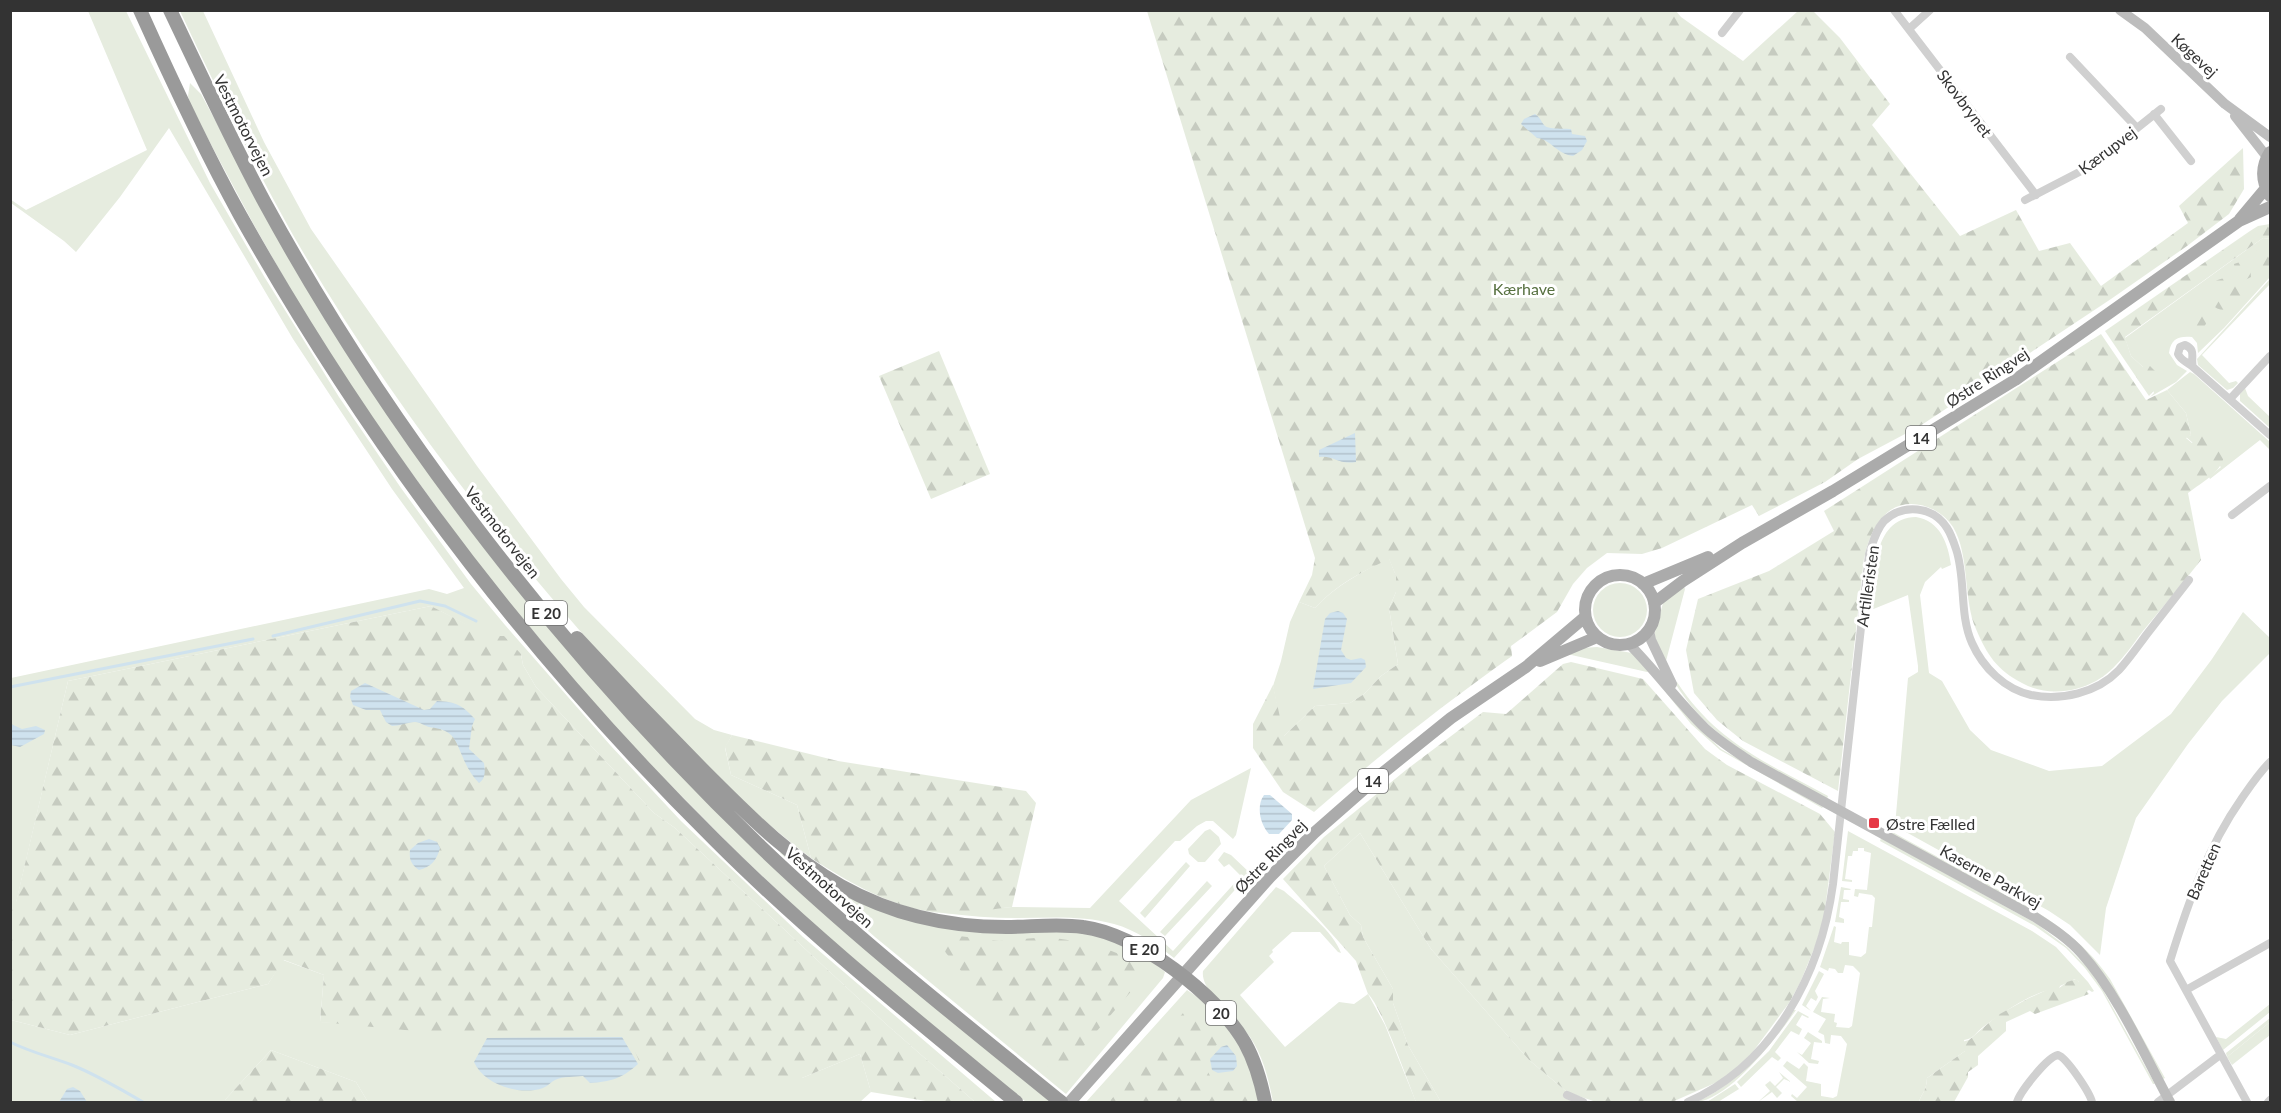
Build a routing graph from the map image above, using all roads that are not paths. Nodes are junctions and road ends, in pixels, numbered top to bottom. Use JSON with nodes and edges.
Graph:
{"nodes":[{"id":1,"x":140,"y":10,"type":"edge"},
{"id":2,"x":170,"y":10,"type":"edge"},
{"id":3,"x":1740,"y":10,"type":"edge"},
{"id":4,"x":1894,"y":10,"type":"edge"},
{"id":5,"x":1930,"y":10,"type":"edge"},
{"id":6,"x":2120,"y":10,"type":"edge"},
{"id":7,"x":2130,"y":10,"type":"edge"},
{"id":8,"x":2145,"y":28,"type":"junction"},
{"id":9,"x":1909,"y":29,"type":"junction"},
{"id":10,"x":1722,"y":33,"type":"dead end"},
{"id":11,"x":2070,"y":57,"type":"dead end"},
{"id":12,"x":2225,"y":104,"type":"junction"},
{"id":13,"x":2137,"y":128,"type":"junction"},
{"id":14,"x":2271,"y":137,"type":"edge"},
{"id":15,"x":2269,"y":155,"type":"edge"},
{"id":16,"x":2191,"y":161,"type":"dead end"},
{"id":17,"x":2268,"y":192,"type":"edge"},
{"id":18,"x":2036,"y":195,"type":"junction"},
{"id":19,"x":2025,"y":200,"type":"dead end"},
{"id":20,"x":2271,"y":207,"type":"edge"},
{"id":21,"x":2239,"y":221,"type":"junction"},
{"id":22,"x":2271,"y":356,"type":"edge"},
{"id":23,"x":2193,"y":367,"type":"dead end"},
{"id":24,"x":2230,"y":399,"type":"junction"},
{"id":25,"x":2271,"y":435,"type":"edge"},
{"id":26,"x":2271,"y":486,"type":"edge"},
{"id":27,"x":2232,"y":515,"type":"dead end"},
{"id":28,"x":469,"y":517,"type":"junction"},
{"id":29,"x":1742,"y":543,"type":"junction"},
{"id":30,"x":2189,"y":580,"type":"dead end"},
{"id":31,"x":1643,"y":584,"type":"junction"},
{"id":32,"x":1654,"y":603,"type":"junction"},
{"id":33,"x":1585,"y":617,"type":"junction"},
{"id":34,"x":1649,"y":630,"type":"junction"},
{"id":35,"x":1597,"y":637,"type":"junction"},
{"id":36,"x":1629,"y":644,"type":"junction"},
{"id":37,"x":1526,"y":667,"type":"junction"},
{"id":38,"x":1679,"y":698,"type":"junction"},
{"id":39,"x":2271,"y":762,"type":"edge"},
{"id":40,"x":1841,"y":810,"type":"junction"},
{"id":41,"x":2271,"y":943,"type":"edge"},
{"id":42,"x":1182,"y":976,"type":"junction"},
{"id":43,"x":2186,"y":990,"type":"junction"},
{"id":44,"x":2220,"y":1054,"type":"junction"},
{"id":45,"x":959,"y":1055,"type":"junction"},
{"id":46,"x":1567,"y":1095,"type":"dead end"},
{"id":47,"x":2165,"y":1100,"type":"edge"},
{"id":48,"x":1009,"y":1102,"type":"edge"},
{"id":49,"x":1016,"y":1102,"type":"edge"},
{"id":50,"x":1060,"y":1102,"type":"edge"},
{"id":51,"x":1070,"y":1102,"type":"edge"},
{"id":52,"x":1265,"y":1102,"type":"edge"},
{"id":53,"x":1583,"y":1102,"type":"edge"},
{"id":54,"x":1688,"y":1102,"type":"edge"},
{"id":55,"x":2017,"y":1102,"type":"edge"},
{"id":56,"x":2092,"y":1102,"type":"edge"},
{"id":57,"x":2247,"y":1102,"type":"edge"}],
"edges":[{"from":1,"to":45,"type":"highway","number":"E 20"},
{"from":2,"to":28,"type":"highway","name":"Vestmotorvejen","number":"E 20"},
{"from":3,"to":10,"type":"street"},
{"from":4,"to":9,"type":"street","name":"Skovbrynet"},
{"from":5,"to":9,"type":"street"},
{"from":6,"to":8,"type":"street","name":"Køgevej"},
{"from":7,"to":8,"type":"street","name":"Køgevej"},
{"from":8,"to":12,"type":"street","name":"Køgevej"},
{"from":9,"to":18,"type":"street","name":"Skovbrynet"},
{"from":11,"to":13,"type":"street"},
{"from":12,"to":14,"type":"street","name":"Køgevej"},
{"from":12,"to":15,"type":"street","name":"Køgevej"},
{"from":13,"to":16,"type":"street","name":"Kærupvej"},
{"from":13,"to":18,"type":"street","name":"Kærupvej"},
{"from":15,"to":17,"type":"main road","number":"14"},
{"from":17,"to":21,"type":"main road","name":"Østre Ringvej","number":"14"},
{"from":18,"to":19,"type":"street","name":"Kærupvej"},
{"from":20,"to":21,"type":"main road","name":"Østre Ringvej","number":"14"},
{"from":21,"to":29,"type":"main road","name":"Østre Ringvej","number":"14"},
{"from":22,"to":24,"type":"street"},
{"from":23,"to":24,"type":"street"},
{"from":24,"to":25,"type":"street"},
{"from":26,"to":27,"type":"street"},
{"from":28,"to":42,"type":"highway","number":"E 20"},
{"from":28,"to":50,"type":"highway","name":"Vestmotorvejen","number":"E 20"},
{"from":29,"to":31,"type":"main road","name":"Østre Ringvej","number":"14"},
{"from":29,"to":32,"type":"main road","name":"Østre Ringvej","number":"14"},
{"from":30,"to":40,"type":"street","name":"Artilleristen"},
{"from":31,"to":32,"type":"main road"},
{"from":31,"to":33,"type":"main road"},
{"from":32,"to":34,"type":"main road"},
{"from":33,"to":35,"type":"main road"},
{"from":33,"to":37,"type":"main road","name":"Østre Ringvej","number":"14"},
{"from":34,"to":36,"type":"main road"},
{"from":34,"to":38,"type":"street","name":"Kaserne Parkvej"},
{"from":35,"to":36,"type":"main road"},
{"from":35,"to":37,"type":"main road","name":"Østre Ringvej","number":"14"},
{"from":36,"to":38,"type":"street","name":"Kaserne Parkvej"},
{"from":37,"to":42,"type":"main road","name":"Østre Ringvej","number":"14"},
{"from":38,"to":40,"type":"street","name":"Kaserne Parkvej"},
{"from":39,"to":43,"type":"street","name":"Baretten"},
{"from":40,"to":47,"type":"street","name":"Kaserne Parkvej"},
{"from":40,"to":54,"type":"street","name":"Artilleristen"},
{"from":41,"to":43,"type":"street"},
{"from":42,"to":51,"type":"main road","name":"Østre Ringvej","number":"14"},
{"from":42,"to":52,"type":"highway","number":"20"},
{"from":43,"to":44,"type":"street","name":"Baretten"},
{"from":44,"to":47,"type":"street"},
{"from":44,"to":57,"type":"street","name":"Baretten"},
{"from":45,"to":48,"type":"highway"},
{"from":45,"to":49,"type":"highway","number":"E 20"},
{"from":46,"to":53,"type":"street"},
{"from":55,"to":56,"type":"street"}]}
